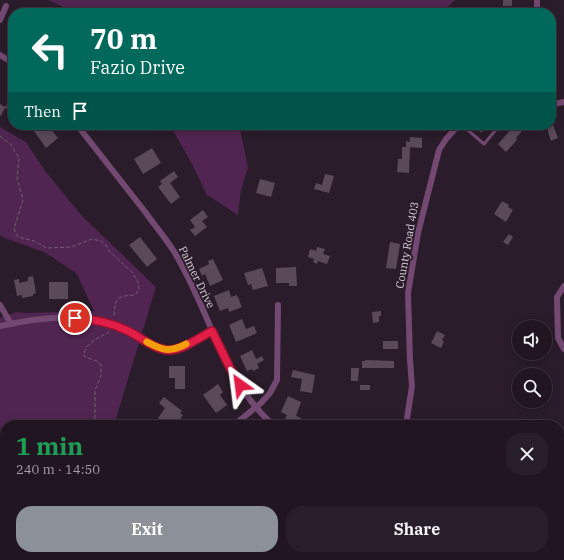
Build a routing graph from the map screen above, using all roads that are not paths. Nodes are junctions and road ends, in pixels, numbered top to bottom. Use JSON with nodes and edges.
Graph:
{"nodes":[{"id":1,"x":6,"y":6,"type":"dead end"},
{"id":2,"x":0,"y":20,"type":"edge"},
{"id":3,"x":81,"y":130,"type":"edge"},
{"id":4,"x":454,"y":130,"type":"edge"},
{"id":5,"x":468,"y":130,"type":"edge"},
{"id":6,"x":496,"y":130,"type":"edge"},
{"id":7,"x":564,"y":286,"type":"edge"},
{"id":8,"x":0,"y":304,"type":"edge"},
{"id":9,"x":278,"y":305,"type":"dead end"},
{"id":10,"x":11,"y":324,"type":"junction"},
{"id":11,"x":0,"y":326,"type":"edge"},
{"id":12,"x":212,"y":331,"type":"junction"},
{"id":13,"x":564,"y":350,"type":"edge"},
{"id":14,"x":256,"y":408,"type":"junction"},
{"id":15,"x":240,"y":420,"type":"edge"},
{"id":16,"x":268,"y":420,"type":"edge"},
{"id":17,"x":407,"y":420,"type":"edge"}],
"edges":[{"from":1,"to":2,"type":"street"},
{"from":3,"to":12,"type":"street","name":"Palmer Drive"},
{"from":4,"to":17,"type":"street","name":"County Road 403"},
{"from":5,"to":6,"type":"lane"},
{"from":7,"to":13,"type":"street"},
{"from":8,"to":10,"type":"street"},
{"from":9,"to":14,"type":"street"},
{"from":10,"to":11,"type":"street"},
{"from":10,"to":12,"type":"street"},
{"from":12,"to":14,"type":"street","name":"Palmer Drive"},
{"from":14,"to":15,"type":"street"},
{"from":14,"to":16,"type":"street","name":"Palmer Drive"}]}
